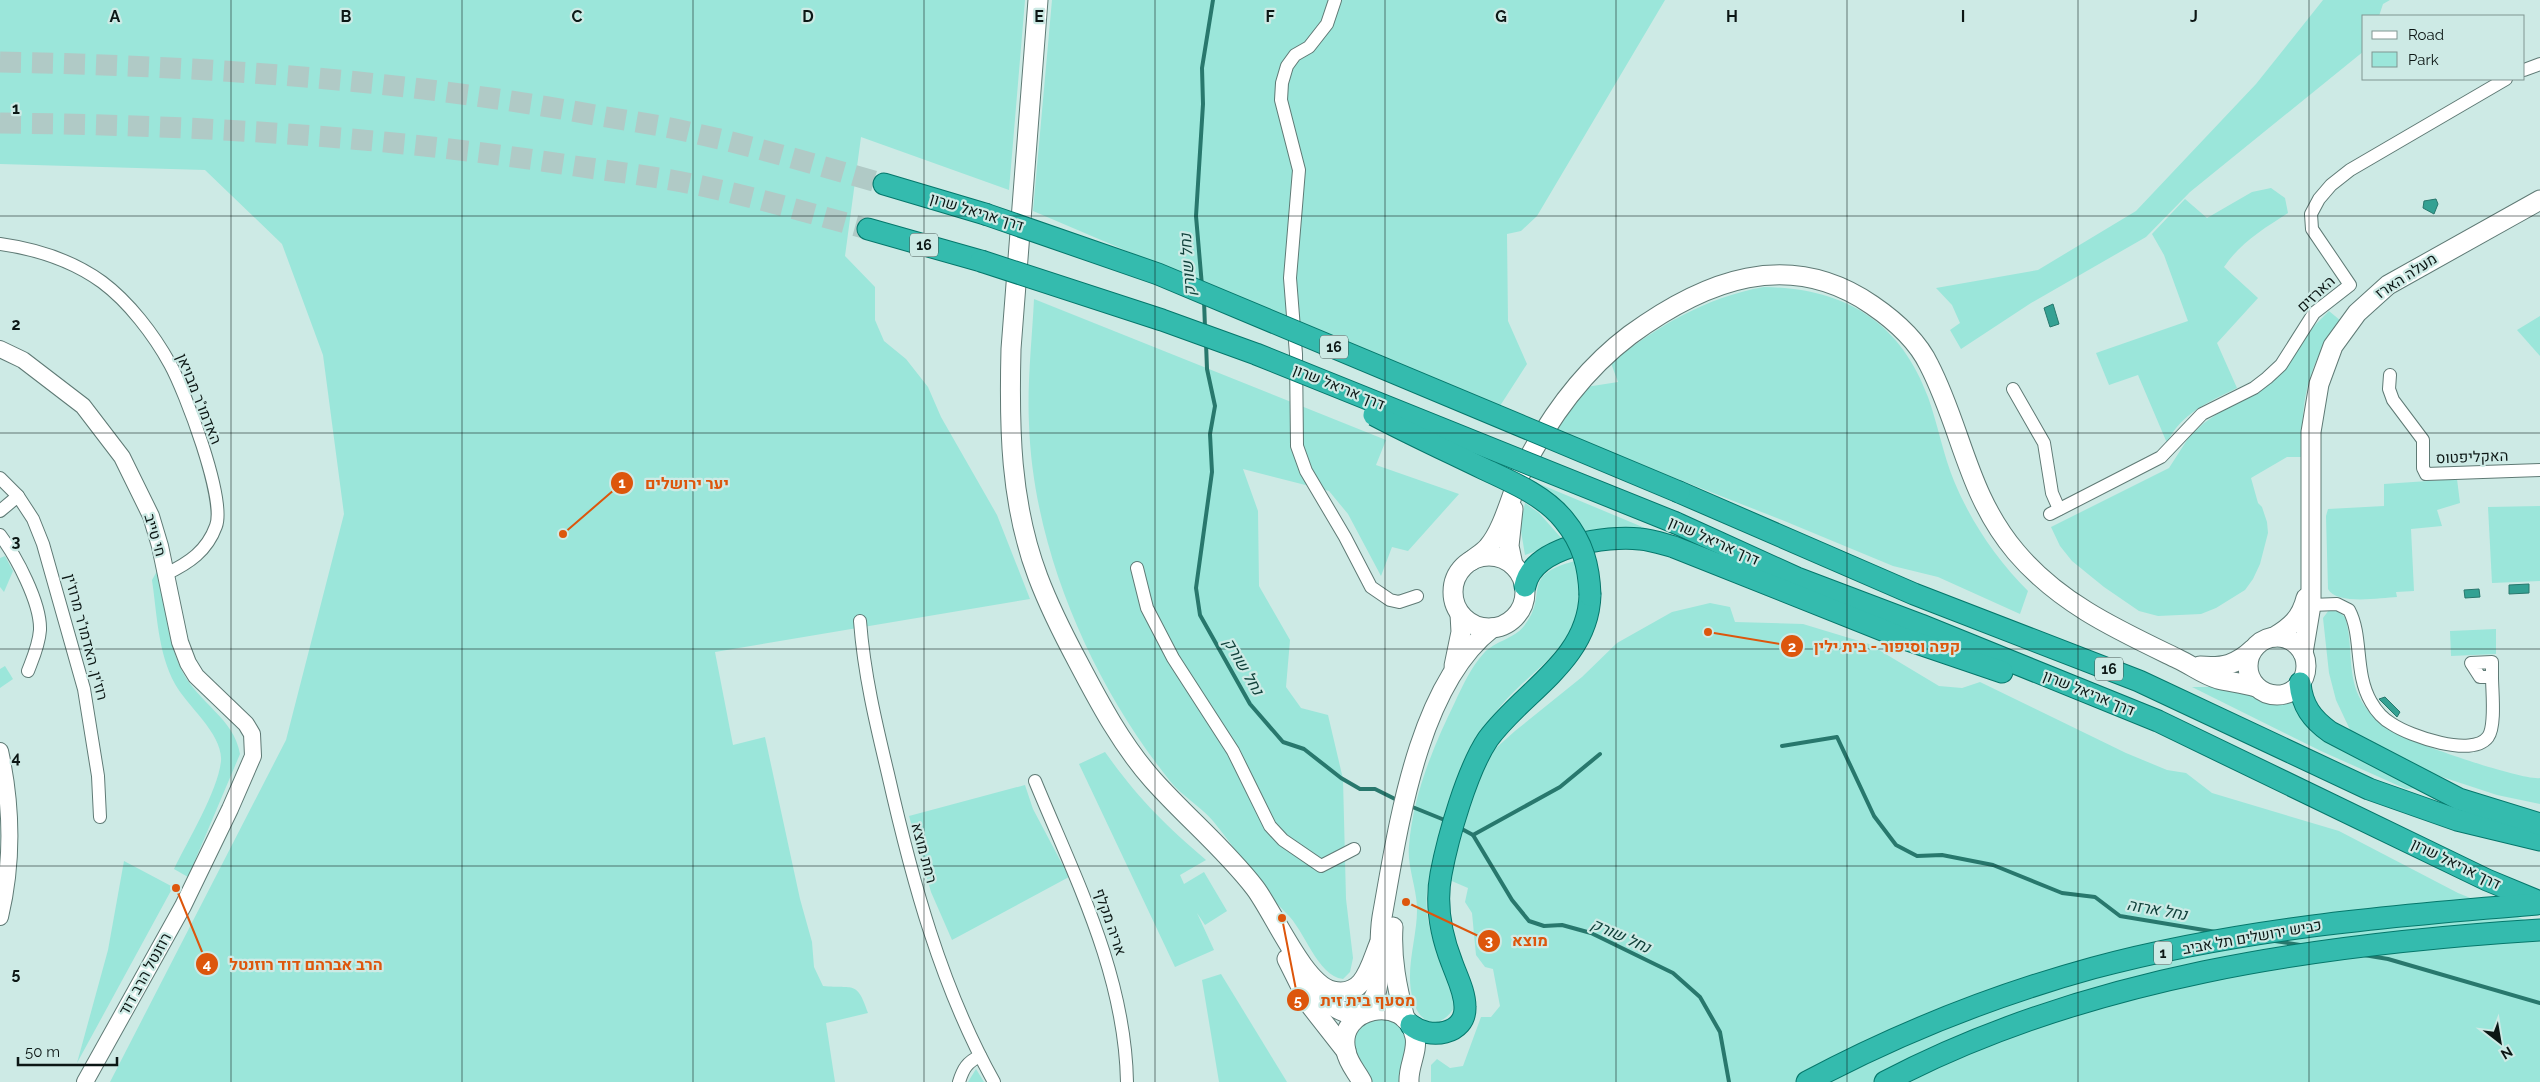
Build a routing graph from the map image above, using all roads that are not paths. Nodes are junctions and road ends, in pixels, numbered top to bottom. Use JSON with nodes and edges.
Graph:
{"nodes":[{"id":1,"x":1038,"y":0,"type":"edge"},
{"id":2,"x":1335,"y":0,"type":"edge"},
{"id":3,"x":2540,"y":64,"type":"edge"},
{"id":4,"x":2525,"y":70,"type":"edge"},
{"id":5,"x":2504,"y":80,"type":"edge"},
{"id":6,"x":884,"y":184,"type":"tunnel mouth"},
{"id":7,"x":2540,"y":200,"type":"edge"},
{"id":8,"x":868,"y":229,"type":"tunnel mouth"},
{"id":9,"x":0,"y":244,"type":"edge"},
{"id":10,"x":0,"y":349,"type":"edge"},
{"id":11,"x":1256,"y":354,"type":"junction"},
{"id":12,"x":2390,"y":375,"type":"dead end"},
{"id":13,"x":2013,"y":389,"type":"dead end"},
{"id":14,"x":2540,"y":470,"type":"edge"},
{"id":15,"x":0,"y":478,"type":"edge"},
{"id":16,"x":1519,"y":478,"type":"junction"},
{"id":17,"x":18,"y":496,"type":"junction"},
{"id":18,"x":0,"y":512,"type":"edge"},
{"id":19,"x":0,"y":535,"type":"edge"},
{"id":20,"x":1471,"y":561,"type":"junction"},
{"id":21,"x":1513,"y":564,"type":"junction"},
{"id":22,"x":1137,"y":568,"type":"dead end"},
{"id":23,"x":166,"y":574,"type":"junction"},
{"id":24,"x":2311,"y":575,"type":"junction"},
{"id":25,"x":1525,"y":586,"type":"junction"},
{"id":26,"x":1417,"y":596,"type":"dead end"},
{"id":27,"x":2311,"y":605,"type":"junction"},
{"id":28,"x":1460,"y":614,"type":"junction"},
{"id":29,"x":860,"y":622,"type":"dead end"},
{"id":30,"x":1492,"y":628,"type":"junction"},
{"id":31,"x":2274,"y":637,"type":"junction"},
{"id":32,"x":2253,"y":649,"type":"junction"},
{"id":33,"x":2303,"y":653,"type":"junction"},
{"id":34,"x":2179,"y":659,"type":"junction"},
{"id":35,"x":28,"y":671,"type":"dead end"},
{"id":36,"x":1452,"y":677,"type":"junction"},
{"id":37,"x":2492,"y":677,"type":"dead end"},
{"id":38,"x":2300,"y":683,"type":"junction"},
{"id":39,"x":2256,"y":687,"type":"junction"},
{"id":40,"x":2160,"y":722,"type":"junction"},
{"id":41,"x":0,"y":751,"type":"edge"},
{"id":42,"x":253,"y":756,"type":"joint"},
{"id":43,"x":1035,"y":781,"type":"dead end"},
{"id":44,"x":100,"y":817,"type":"dead end"},
{"id":45,"x":2540,"y":824,"type":"edge"},
{"id":46,"x":5,"y":825,"type":"edge"},
{"id":47,"x":1211,"y":839,"type":"junction"},
{"id":48,"x":2540,"y":840,"type":"edge"},
{"id":49,"x":1354,"y":849,"type":"dead end"},
{"id":50,"x":1393,"y":861,"type":"junction"},
{"id":51,"x":2540,"y":903,"type":"edge"},
{"id":52,"x":0,"y":917,"type":"edge"},
{"id":53,"x":2540,"y":930,"type":"edge"},
{"id":54,"x":1379,"y":944,"type":"junction"},
{"id":55,"x":1295,"y":953,"type":"junction"},
{"id":56,"x":1364,"y":1013,"type":"junction"},
{"id":57,"x":1408,"y":1022,"type":"junction"},
{"id":58,"x":1346,"y":1052,"type":"junction"},
{"id":59,"x":980,"y":1056,"type":"junction"},
{"id":60,"x":86,"y":1082,"type":"edge"},
{"id":61,"x":959,"y":1082,"type":"edge"},
{"id":62,"x":994,"y":1082,"type":"edge"},
{"id":63,"x":1127,"y":1082,"type":"edge"},
{"id":64,"x":1362,"y":1082,"type":"edge"},
{"id":65,"x":1409,"y":1082,"type":"edge"},
{"id":66,"x":1807,"y":1082,"type":"edge"},
{"id":67,"x":1885,"y":1082,"type":"edge"}],
"edges":[{"from":1,"to":47,"type":"main road"},
{"from":2,"to":26,"type":"street"},
{"from":3,"to":4,"type":"street"},
{"from":5,"to":13,"type":"street","name":"הארזים"},
{"from":6,"to":48,"type":"highway","name":"דרך אריאל שרון","number":"16","bridge":true},
{"from":7,"to":24,"type":"main road","name":"מעלה הארז"},
{"from":8,"to":11,"type":"highway","name":"דרך אריאל שרון","number":"16","bridge":true},
{"from":9,"to":23,"type":"street","name":"האדמו\"ר מבויאן"},
{"from":10,"to":23,"type":"street","name":"חי טייב"},
{"from":11,"to":40,"type":"highway","name":"דרך אריאל שרון","number":"16","bridge":true},
{"from":11,"to":57,"type":"highway","bridge":true},
{"from":12,"to":14,"type":"street","name":"האקליפטוס"},
{"from":15,"to":17,"type":"street","name":"רוז'ין, האדמו\"ר מרוז'ין"},
{"from":16,"to":20,"type":"main road"},
{"from":16,"to":21,"type":"main road"},
{"from":16,"to":34,"type":"main road"},
{"from":17,"to":18,"type":"street"},
{"from":17,"to":44,"type":"street","name":"רוז'ין, האדמו\"ר מרוז'ין"},
{"from":19,"to":35,"type":"street"},
{"from":20,"to":21,"type":"main road"},
{"from":20,"to":28,"type":"main road"},
{"from":21,"to":25,"type":"main road"},
{"from":22,"to":49,"type":"street"},
{"from":23,"to":42,"type":"street","name":"חי טייב"},
{"from":24,"to":27,"type":"main road","name":"מעלה הארז"},
{"from":24,"to":31,"type":"main road","name":"מעלה הארז"},
{"from":25,"to":30,"type":"main road"},
{"from":25,"to":40,"type":"highway"},
{"from":27,"to":33,"type":"main road","name":"מעלה הארז"},
{"from":27,"to":37,"type":"street"},
{"from":28,"to":30,"type":"main road"},
{"from":28,"to":36,"type":"main road"},
{"from":29,"to":59,"type":"street","name":"רמת מוצא"},
{"from":30,"to":36,"type":"main road"},
{"from":31,"to":32,"type":"main road"},
{"from":31,"to":33,"type":"main road"},
{"from":32,"to":34,"type":"main road"},
{"from":32,"to":39,"type":"main road"},
{"from":33,"to":38,"type":"main road"},
{"from":34,"to":39,"type":"main road"},
{"from":36,"to":50,"type":"main road"},
{"from":38,"to":39,"type":"main road"},
{"from":38,"to":45,"type":"highway"},
{"from":40,"to":51,"type":"highway","name":"דרך אריאל שרון","number":"16"},
{"from":41,"to":46,"type":"street"},
{"from":42,"to":60,"type":"street","name":"רוזנטל הרב דוד"},
{"from":43,"to":63,"type":"street","name":"אריה מקלף"},
{"from":46,"to":52,"type":"street"},
{"from":47,"to":55,"type":"main road"},
{"from":47,"to":58,"type":"main road"},
{"from":50,"to":54,"type":"main road"},
{"from":50,"to":57,"type":"main road"},
{"from":51,"to":66,"type":"highway","name":"כביש ירושלים תל אביב","number":"1"},
{"from":53,"to":67,"type":"highway","name":"כביש ירושלים תל אביב","number":"1"},
{"from":54,"to":55,"type":"main road"},
{"from":54,"to":56,"type":"main road"},
{"from":55,"to":56,"type":"main road"},
{"from":56,"to":57,"type":"main road"},
{"from":56,"to":58,"type":"main road"},
{"from":57,"to":65,"type":"main road"},
{"from":58,"to":64,"type":"main road"},
{"from":59,"to":61,"type":"street"},
{"from":59,"to":62,"type":"street","name":"רמת מוצא"}]}
